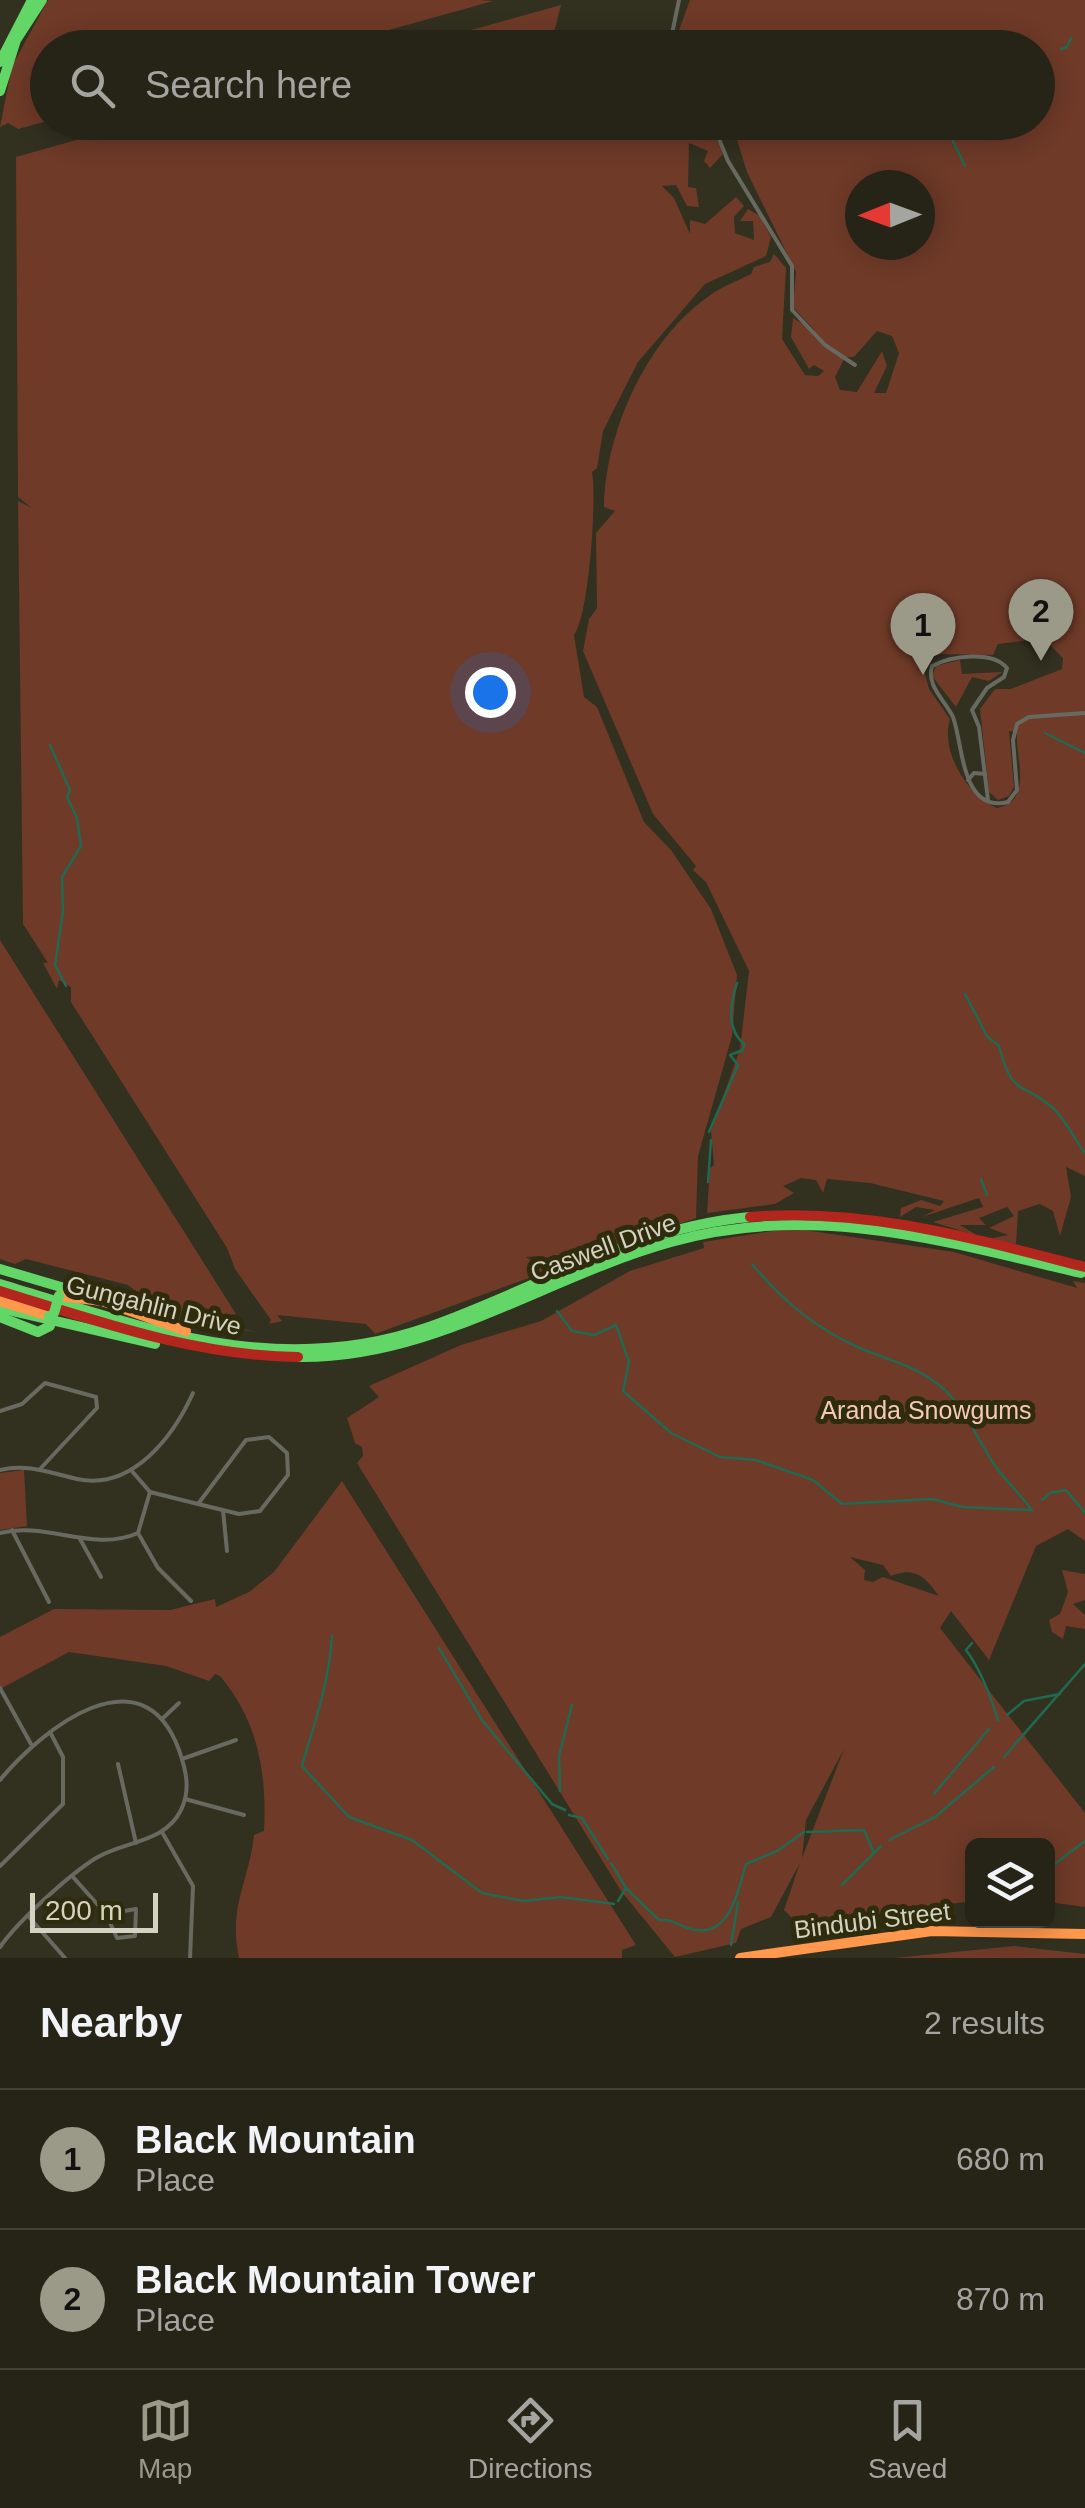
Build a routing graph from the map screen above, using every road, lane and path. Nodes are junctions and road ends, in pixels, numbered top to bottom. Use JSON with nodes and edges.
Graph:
{"nodes":[{"id":1,"x":32,"y":0,"type":"edge"},
{"id":2,"x":42,"y":0,"type":"edge"},
{"id":3,"x":679,"y":0,"type":"edge"},
{"id":4,"x":673,"y":30,"type":"edge"},
{"id":5,"x":0,"y":62,"type":"edge"},
{"id":6,"x":0,"y":91,"type":"edge"},
{"id":7,"x":719,"y":140,"type":"edge"},
{"id":8,"x":855,"y":365,"type":"dead end"},
{"id":9,"x":1085,"y":713,"type":"edge"},
{"id":10,"x":985,"y":777,"type":"junction"},
{"id":11,"x":969,"y":781,"type":"junction"},
{"id":12,"x":988,"y":800,"type":"junction"},
{"id":13,"x":1085,"y":1270,"type":"edge"},
{"id":14,"x":571,"y":1271,"type":"junction"},
{"id":15,"x":542,"y":1284,"type":"junction"},
{"id":16,"x":1,"y":1285,"type":"edge"},
{"id":17,"x":60,"y":1296,"type":"junction"},
{"id":18,"x":474,"y":1308,"type":"junction"},
{"id":19,"x":0,"y":1317,"type":"edge"},
{"id":20,"x":51,"y":1321,"type":"junction"},
{"id":21,"x":151,"y":1321,"type":"junction"},
{"id":22,"x":260,"y":1359,"type":"joint"},
{"id":23,"x":193,"y":1393,"type":"dead end"},
{"id":24,"x":0,"y":1411,"type":"edge"},
{"id":25,"x":0,"y":1470,"type":"edge"},
{"id":26,"x":40,"y":1470,"type":"junction"},
{"id":27,"x":130,"y":1470,"type":"junction"},
{"id":28,"x":150,"y":1492,"type":"junction"},
{"id":29,"x":198,"y":1504,"type":"junction"},
{"id":30,"x":223,"y":1510,"type":"junction"},
{"id":31,"x":12,"y":1530,"type":"junction"},
{"id":32,"x":0,"y":1533,"type":"edge"},
{"id":33,"x":138,"y":1533,"type":"junction"},
{"id":34,"x":80,"y":1539,"type":"junction"},
{"id":35,"x":227,"y":1551,"type":"dead end"},
{"id":36,"x":101,"y":1577,"type":"dead end"},
{"id":37,"x":190,"y":1601,"type":"dead end"},
{"id":38,"x":49,"y":1602,"type":"dead end"},
{"id":39,"x":0,"y":1688,"type":"edge"},
{"id":40,"x":180,"y":1703,"type":"dead end"},
{"id":41,"x":162,"y":1718,"type":"junction"},
{"id":42,"x":50,"y":1732,"type":"junction"},
{"id":43,"x":236,"y":1740,"type":"dead end"},
{"id":44,"x":31,"y":1744,"type":"junction"},
{"id":45,"x":182,"y":1760,"type":"junction"},
{"id":46,"x":118,"y":1764,"type":"dead end"},
{"id":47,"x":0,"y":1780,"type":"edge"},
{"id":48,"x":185,"y":1799,"type":"junction"},
{"id":49,"x":244,"y":1815,"type":"dead end"},
{"id":50,"x":162,"y":1832,"type":"junction"},
{"id":51,"x":136,"y":1842,"type":"junction"},
{"id":52,"x":0,"y":1866,"type":"edge"},
{"id":53,"x":73,"y":1878,"type":"junction"},
{"id":54,"x":106,"y":1914,"type":"junction"},
{"id":55,"x":29,"y":1917,"type":"junction"},
{"id":56,"x":1085,"y":1933,"type":"edge"},
{"id":57,"x":0,"y":1947,"type":"edge"},
{"id":58,"x":65,"y":1958,"type":"edge"},
{"id":59,"x":190,"y":1958,"type":"edge"},
{"id":60,"x":740,"y":1958,"type":"edge"}],
"edges":[{"from":1,"to":5,"type":"main road"},
{"from":2,"to":6,"type":"main road"},
{"from":3,"to":4,"type":"street"},
{"from":7,"to":8,"type":"street"},
{"from":9,"to":12,"type":"street"},
{"from":10,"to":11,"type":"street"},
{"from":10,"to":11,"type":"street"},
{"from":10,"to":11,"type":"street"},
{"from":10,"to":12,"type":"street"},
{"from":11,"to":12,"type":"street"},
{"from":13,"to":14,"type":"main road","name":"Caswell Drive"},
{"from":13,"to":14,"type":"main road","name":"Caswell Drive"},
{"from":14,"to":15,"type":"main road","name":"Caswell Drive"},
{"from":15,"to":18,"type":"main road","name":"Caswell Drive"},
{"from":15,"to":22,"type":"main road","name":"Caswell Drive"},
{"from":16,"to":17,"type":"main road"},
{"from":16,"to":18,"type":"main road","name":"Gungahlin Drive"},
{"from":16,"to":20,"type":"main road"},
{"from":16,"to":21,"type":"main road"},
{"from":16,"to":22,"type":"main road","name":"Gungahlin Drive"},
{"from":17,"to":20,"type":"main road","bridge":true},
{"from":17,"to":21,"type":"main road"},
{"from":18,"to":21,"type":"main road"},
{"from":19,"to":20,"type":"main road"},
{"from":23,"to":27,"type":"street"},
{"from":24,"to":26,"type":"street"},
{"from":25,"to":26,"type":"street"},
{"from":26,"to":27,"type":"street"},
{"from":27,"to":28,"type":"street"},
{"from":28,"to":29,"type":"street"},
{"from":28,"to":33,"type":"street"},
{"from":29,"to":30,"type":"street"},
{"from":29,"to":30,"type":"street"},
{"from":30,"to":35,"type":"street"},
{"from":31,"to":32,"type":"street"},
{"from":31,"to":34,"type":"street"},
{"from":31,"to":38,"type":"street"},
{"from":33,"to":34,"type":"street"},
{"from":33,"to":37,"type":"street"},
{"from":34,"to":36,"type":"street"},
{"from":39,"to":44,"type":"street"},
{"from":40,"to":41,"type":"street"},
{"from":41,"to":42,"type":"street"},
{"from":41,"to":45,"type":"street"},
{"from":42,"to":44,"type":"street"},
{"from":42,"to":52,"type":"street"},
{"from":43,"to":45,"type":"street"},
{"from":44,"to":47,"type":"street"},
{"from":45,"to":48,"type":"street"},
{"from":46,"to":51,"type":"street"},
{"from":48,"to":49,"type":"street"},
{"from":48,"to":50,"type":"street"},
{"from":50,"to":51,"type":"street"},
{"from":50,"to":59,"type":"street"},
{"from":51,"to":53,"type":"street"},
{"from":53,"to":54,"type":"street"},
{"from":53,"to":55,"type":"street"},
{"from":54,"to":54,"type":"street"},
{"from":55,"to":57,"type":"street"},
{"from":55,"to":58,"type":"street"},
{"from":56,"to":60,"type":"main road","name":"Bindubi Street"}]}
